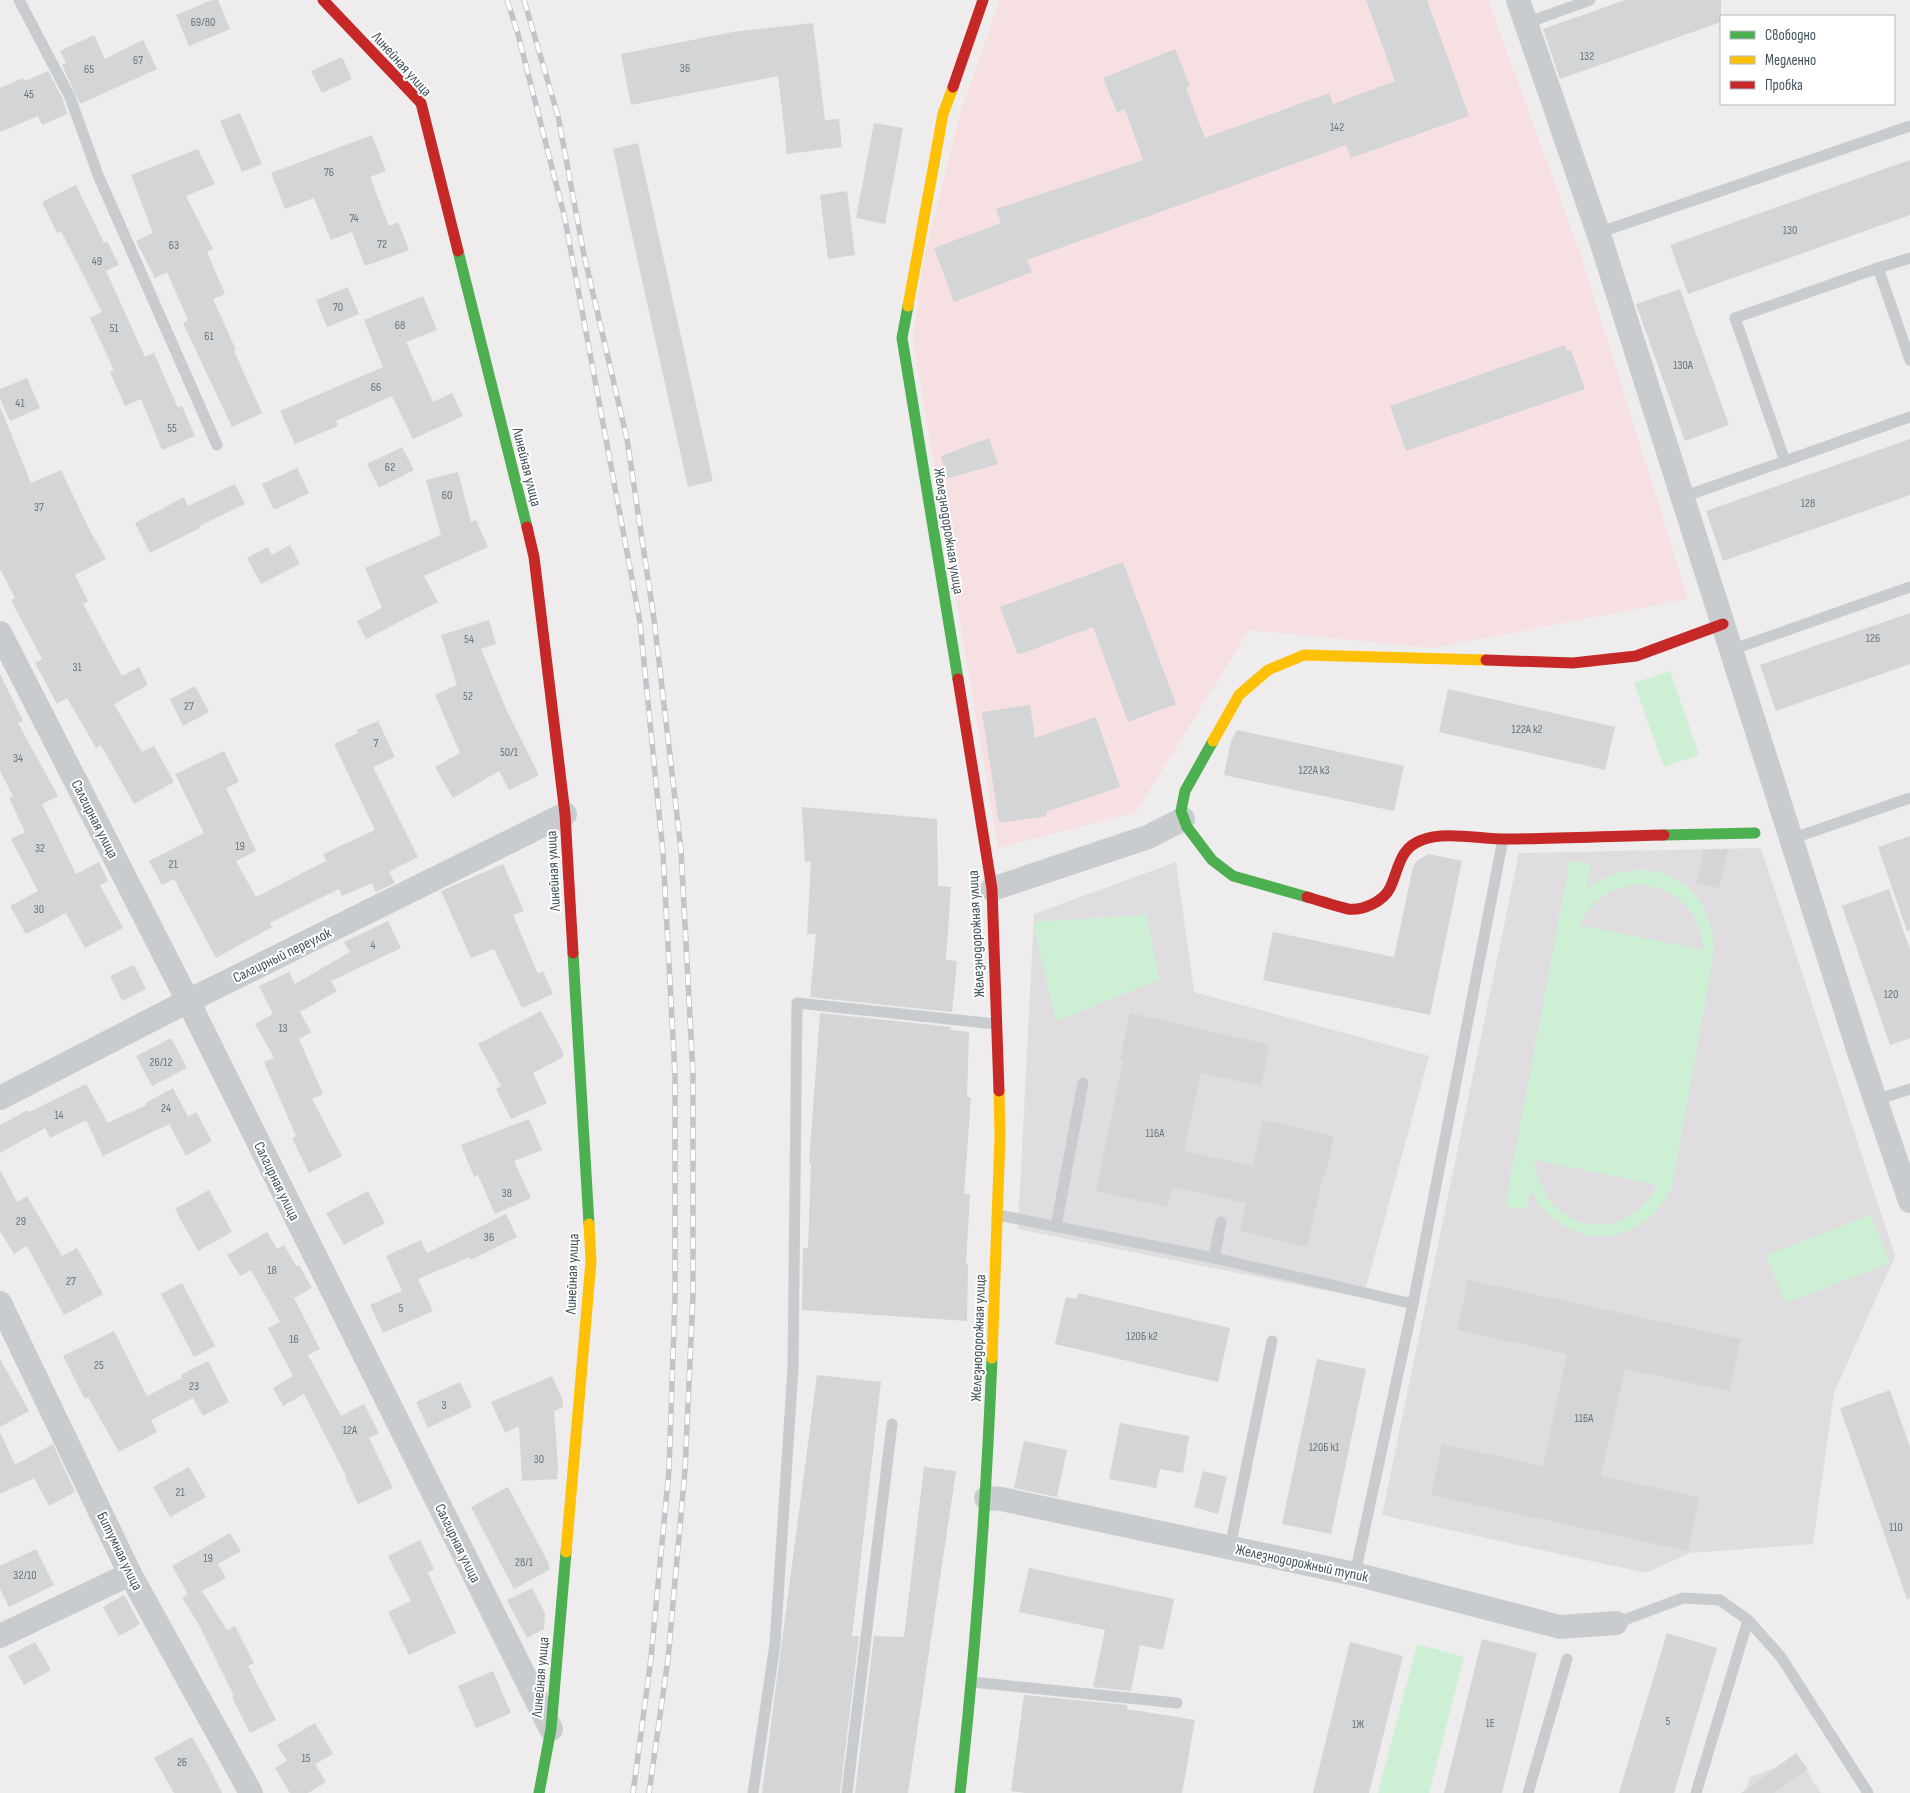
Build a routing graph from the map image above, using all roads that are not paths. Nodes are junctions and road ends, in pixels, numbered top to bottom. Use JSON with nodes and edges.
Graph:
{"nodes":[{"id":1,"x":19,"y":0,"type":"edge"},
{"id":2,"x":323,"y":0,"type":"edge"},
{"id":3,"x":983,"y":0,"type":"edge"},
{"id":4,"x":1518,"y":0,"type":"edge"},
{"id":5,"x":1590,"y":0,"type":"edge"},
{"id":6,"x":1526,"y":23,"type":"junction"},
{"id":7,"x":1910,"y":126,"type":"edge"},
{"id":8,"x":1598,"y":233,"type":"junction"},
{"id":9,"x":1910,"y":258,"type":"edge"},
{"id":10,"x":1878,"y":268,"type":"junction"},
{"id":11,"x":1910,"y":360,"type":"edge"},
{"id":12,"x":1910,"y":417,"type":"edge"},
{"id":13,"x":217,"y":445,"type":"dead end"},
{"id":14,"x":1785,"y":461,"type":"junction"},
{"id":15,"x":1683,"y":497,"type":"junction"},
{"id":16,"x":1910,"y":587,"type":"edge"},
{"id":17,"x":1723,"y":624,"type":"junction"},
{"id":18,"x":0,"y":633,"type":"edge"},
{"id":19,"x":1731,"y":650,"type":"junction"},
{"id":20,"x":1910,"y":798,"type":"edge"},
{"id":21,"x":565,"y":814,"type":"junction"},
{"id":22,"x":1183,"y":819,"type":"junction"},
{"id":23,"x":1755,"y":832,"type":"dead end"},
{"id":24,"x":1502,"y":839,"type":"junction"},
{"id":25,"x":1791,"y":839,"type":"junction"},
{"id":26,"x":992,"y":889,"type":"junction"},
{"id":27,"x":188,"y":1001,"type":"junction"},
{"id":28,"x":996,"y":1024,"type":"junction"},
{"id":29,"x":1083,"y":1083,"type":"dead end"},
{"id":30,"x":1910,"y":1089,"type":"edge"},
{"id":31,"x":0,"y":1098,"type":"edge"},
{"id":32,"x":1876,"y":1100,"type":"junction"},
{"id":33,"x":1910,"y":1201,"type":"edge"},
{"id":34,"x":998,"y":1215,"type":"junction"},
{"id":35,"x":1221,"y":1222,"type":"dead end"},
{"id":36,"x":1056,"y":1226,"type":"junction"},
{"id":37,"x":1214,"y":1258,"type":"junction"},
{"id":38,"x":0,"y":1303,"type":"edge"},
{"id":39,"x":1413,"y":1304,"type":"junction"},
{"id":40,"x":1272,"y":1341,"type":"dead end"},
{"id":41,"x":892,"y":1424,"type":"dead end"},
{"id":42,"x":986,"y":1498,"type":"junction"},
{"id":43,"x":1230,"y":1547,"type":"junction"},
{"id":44,"x":130,"y":1574,"type":"junction"},
{"id":45,"x":1355,"y":1574,"type":"junction"},
{"id":46,"x":1748,"y":1620,"type":"junction"},
{"id":47,"x":1616,"y":1623,"type":"joint"},
{"id":48,"x":0,"y":1636,"type":"edge"},
{"id":49,"x":1567,"y":1658,"type":"dead end"},
{"id":50,"x":972,"y":1682,"type":"junction"},
{"id":51,"x":1177,"y":1703,"type":"dead end"},
{"id":52,"x":550,"y":1729,"type":"junction"},
{"id":53,"x":251,"y":1793,"type":"edge"},
{"id":54,"x":540,"y":1793,"type":"edge"},
{"id":55,"x":753,"y":1793,"type":"edge"},
{"id":56,"x":846,"y":1793,"type":"edge"},
{"id":57,"x":960,"y":1793,"type":"edge"},
{"id":58,"x":1528,"y":1793,"type":"edge"},
{"id":59,"x":1696,"y":1793,"type":"edge"},
{"id":60,"x":1868,"y":1793,"type":"edge"}],
"edges":[{"from":1,"to":13,"type":"lane"},
{"from":2,"to":21,"type":"street","name":"Линейная улица"},
{"from":3,"to":26,"type":"street","name":"Железнодорожная улица"},
{"from":4,"to":6,"type":"street"},
{"from":5,"to":6,"type":"lane"},
{"from":6,"to":8,"type":"street"},
{"from":7,"to":8,"type":"lane"},
{"from":8,"to":15,"type":"street"},
{"from":9,"to":10,"type":"lane"},
{"from":10,"to":11,"type":"lane"},
{"from":10,"to":14,"type":"lane"},
{"from":12,"to":14,"type":"lane"},
{"from":14,"to":15,"type":"lane"},
{"from":15,"to":17,"type":"street"},
{"from":16,"to":19,"type":"lane"},
{"from":17,"to":19,"type":"street"},
{"from":17,"to":22,"type":"street"},
{"from":18,"to":27,"type":"street","name":"Салгирная улица"},
{"from":19,"to":25,"type":"street"},
{"from":20,"to":25,"type":"lane"},
{"from":21,"to":27,"type":"street","name":"Салгирный переулок"},
{"from":21,"to":52,"type":"street","name":"Линейная улица"},
{"from":22,"to":24,"type":"street"},
{"from":22,"to":26,"type":"street"},
{"from":23,"to":24,"type":"street"},
{"from":24,"to":39,"type":"lane"},
{"from":25,"to":32,"type":"street"},
{"from":26,"to":28,"type":"street","name":"Железнодорожная улица"},
{"from":27,"to":31,"type":"street","name":"Салгирный переулок"},
{"from":27,"to":52,"type":"street","name":"Салгирная улица"},
{"from":28,"to":34,"type":"street","name":"Железнодорожная улица"},
{"from":28,"to":55,"type":"lane"},
{"from":29,"to":36,"type":"lane"},
{"from":30,"to":32,"type":"lane"},
{"from":32,"to":33,"type":"street"},
{"from":34,"to":36,"type":"lane"},
{"from":34,"to":42,"type":"street","name":"Железнодорожная улица"},
{"from":35,"to":37,"type":"lane"},
{"from":36,"to":37,"type":"lane"},
{"from":37,"to":39,"type":"lane"},
{"from":38,"to":44,"type":"street","name":"Битумная улица"},
{"from":39,"to":45,"type":"lane"},
{"from":40,"to":43,"type":"lane"},
{"from":41,"to":56,"type":"lane"},
{"from":42,"to":43,"type":"street","name":"Железнодорожный тупик"},
{"from":42,"to":50,"type":"street","name":"Железнодорожная улица"},
{"from":43,"to":45,"type":"street","name":"Железнодорожный тупик"},
{"from":44,"to":48,"type":"street"},
{"from":44,"to":53,"type":"street","name":"Битумная улица"},
{"from":45,"to":47,"type":"street","name":"Железнодорожный тупик"},
{"from":46,"to":47,"type":"lane"},
{"from":46,"to":59,"type":"lane"},
{"from":46,"to":60,"type":"lane"},
{"from":49,"to":58,"type":"lane"},
{"from":50,"to":51,"type":"lane"},
{"from":50,"to":57,"type":"street","name":"Железнодорожная улица"},
{"from":52,"to":54,"type":"street","name":"Линейная улица"}]}
